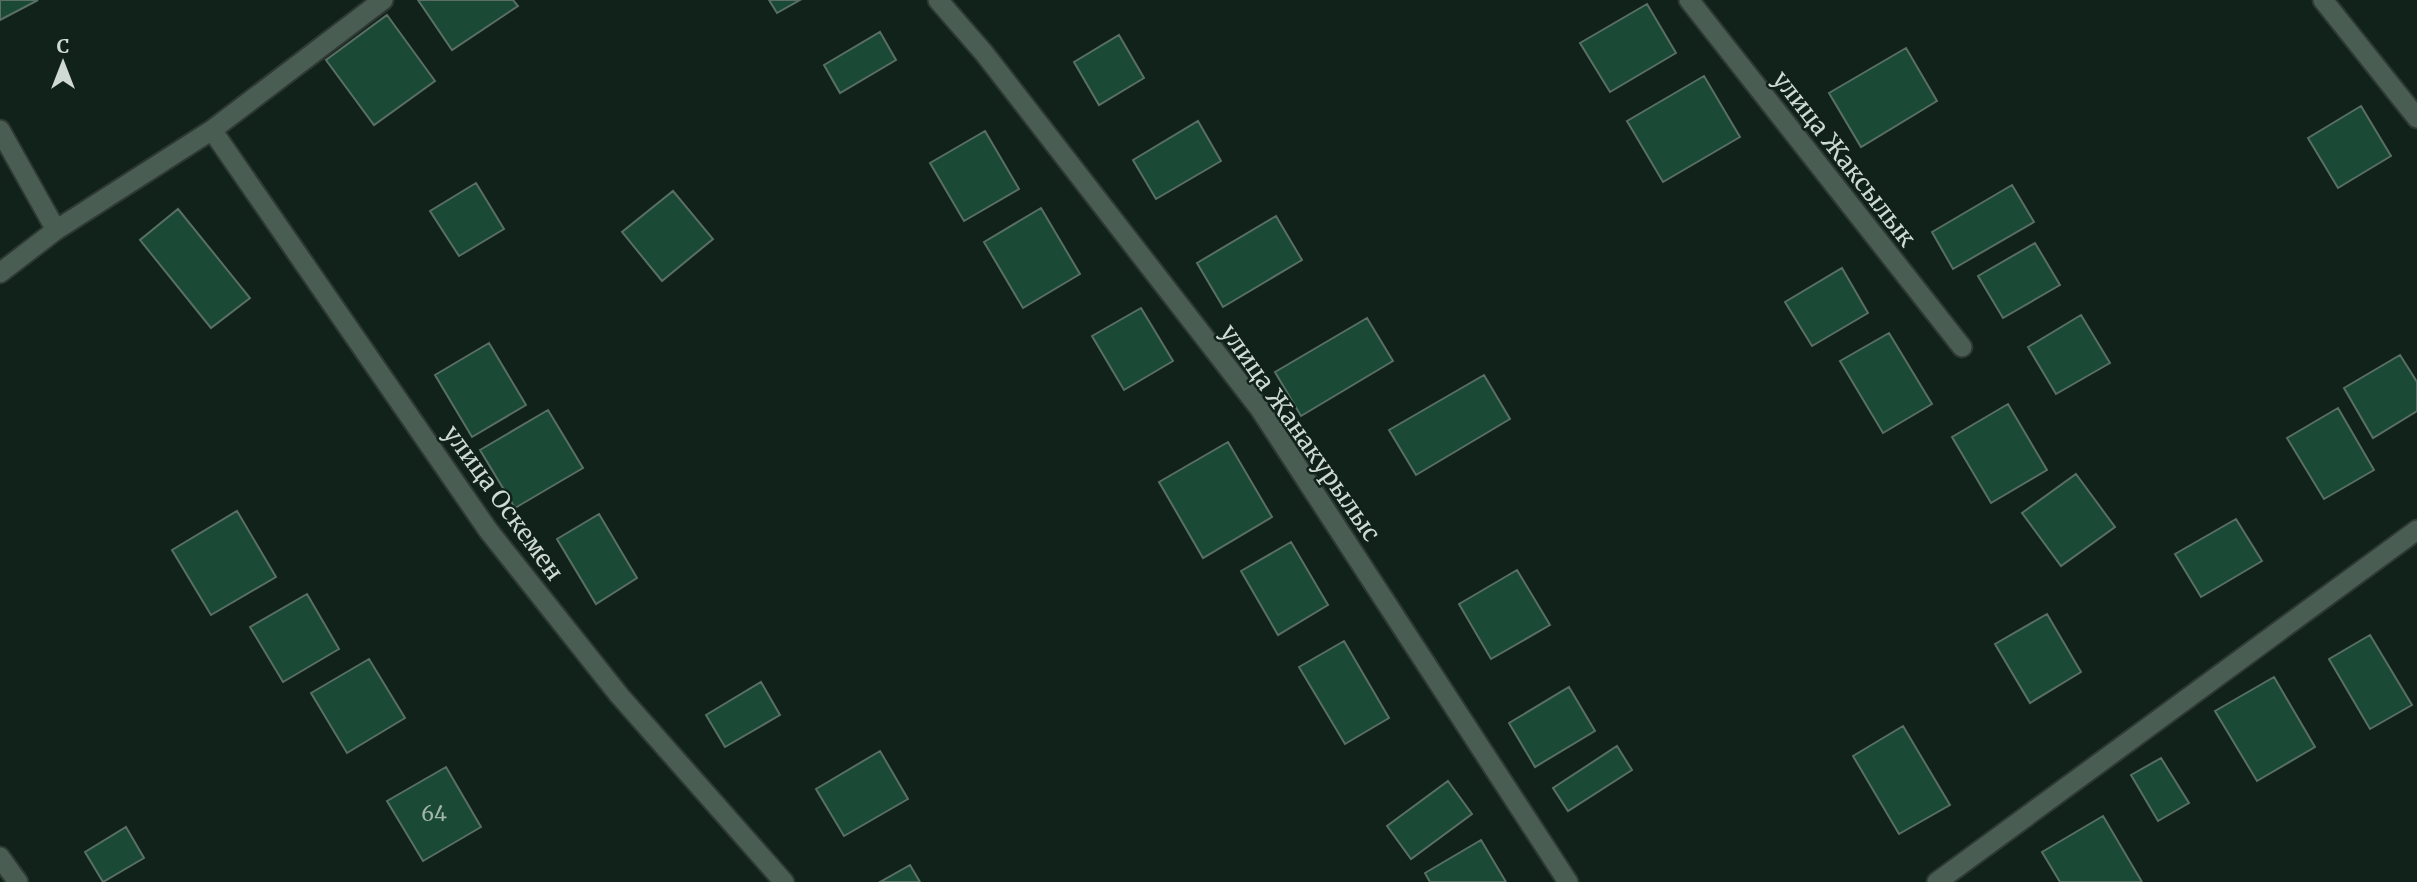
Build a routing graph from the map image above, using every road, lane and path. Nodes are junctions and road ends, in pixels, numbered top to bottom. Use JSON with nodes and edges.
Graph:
{"nodes":[{"id":1,"x":383,"y":0,"type":"edge"},
{"id":2,"x":938,"y":0,"type":"edge"},
{"id":3,"x":1689,"y":0,"type":"edge"},
{"id":4,"x":2323,"y":0,"type":"edge"},
{"id":5,"x":2417,"y":118,"type":"edge"},
{"id":6,"x":0,"y":130,"type":"edge"},
{"id":7,"x":212,"y":130,"type":"junction"},
{"id":8,"x":57,"y":230,"type":"junction"},
{"id":9,"x":0,"y":273,"type":"edge"},
{"id":10,"x":1962,"y":347,"type":"dead end"},
{"id":11,"x":2417,"y":530,"type":"edge"},
{"id":12,"x":0,"y":857,"type":"edge"},
{"id":13,"x":18,"y":882,"type":"edge"},
{"id":14,"x":784,"y":882,"type":"edge"},
{"id":15,"x":1567,"y":882,"type":"edge"},
{"id":16,"x":1937,"y":882,"type":"edge"}],
"edges":[{"from":1,"to":7,"type":"street"},
{"from":2,"to":15,"type":"street","name":"улица Жанакурылыс"},
{"from":3,"to":10,"type":"street","name":"улица Жаксылык"},
{"from":4,"to":5,"type":"street"},
{"from":6,"to":8,"type":"street"},
{"from":7,"to":8,"type":"street"},
{"from":7,"to":14,"type":"street","name":"улица Оскемен"},
{"from":8,"to":9,"type":"street"},
{"from":11,"to":16,"type":"street"},
{"from":12,"to":13,"type":"street"}]}
